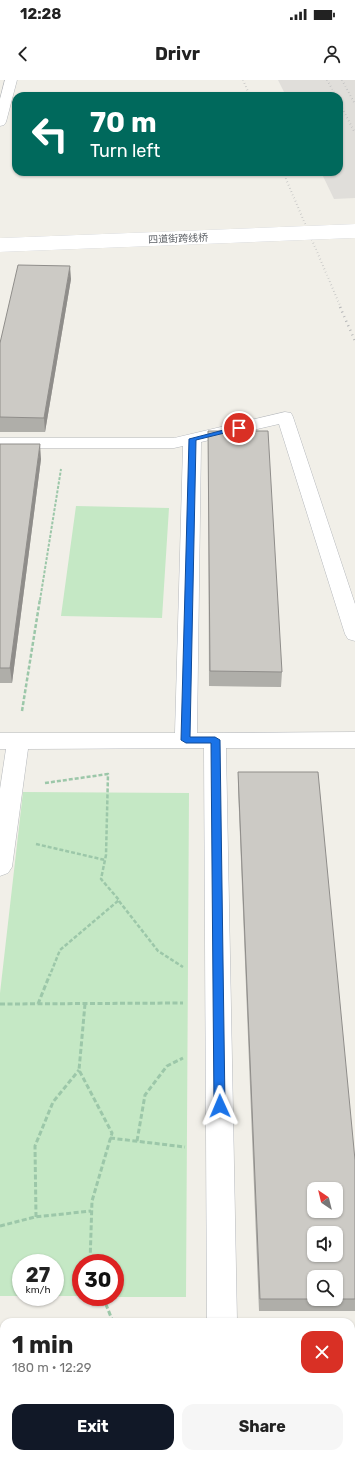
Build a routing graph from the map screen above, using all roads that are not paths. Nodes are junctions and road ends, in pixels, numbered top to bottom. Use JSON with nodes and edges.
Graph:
{"nodes":[{"id":1,"x":11,"y":80,"type":"edge"},
{"id":2,"x":0,"y":122,"type":"edge"},
{"id":3,"x":355,"y":231,"type":"edge"},
{"id":4,"x":0,"y":245,"type":"edge"},
{"id":5,"x":192,"y":439,"type":"junction"},
{"id":6,"x":0,"y":443,"type":"edge"},
{"id":7,"x":355,"y":634,"type":"edge"},
{"id":8,"x":186,"y":740,"type":"junction"},
{"id":9,"x":215,"y":740,"type":"junction"},
{"id":10,"x":355,"y":740,"type":"edge"},
{"id":11,"x":9,"y":741,"type":"edge"},
{"id":12,"x":0,"y":867,"type":"edge"},
{"id":13,"x":222,"y":1318,"type":"edge"},
{"id":14,"x":225,"y":1458,"type":"edge"},
{"id":15,"x":328,"y":1458,"type":"edge"}],
"edges":[{"from":1,"to":2,"type":"street"},
{"from":3,"to":4,"type":"street","name":"四道街跨线桥","bridge":true},
{"from":5,"to":6,"type":"street"},
{"from":5,"to":7,"type":"street"},
{"from":5,"to":8,"type":"street"},
{"from":8,"to":9,"type":"street"},
{"from":8,"to":11,"type":"street"},
{"from":9,"to":10,"type":"street"},
{"from":9,"to":13,"type":"street"},
{"from":11,"to":12,"type":"street"},
{"from":14,"to":15,"type":"street"}]}
